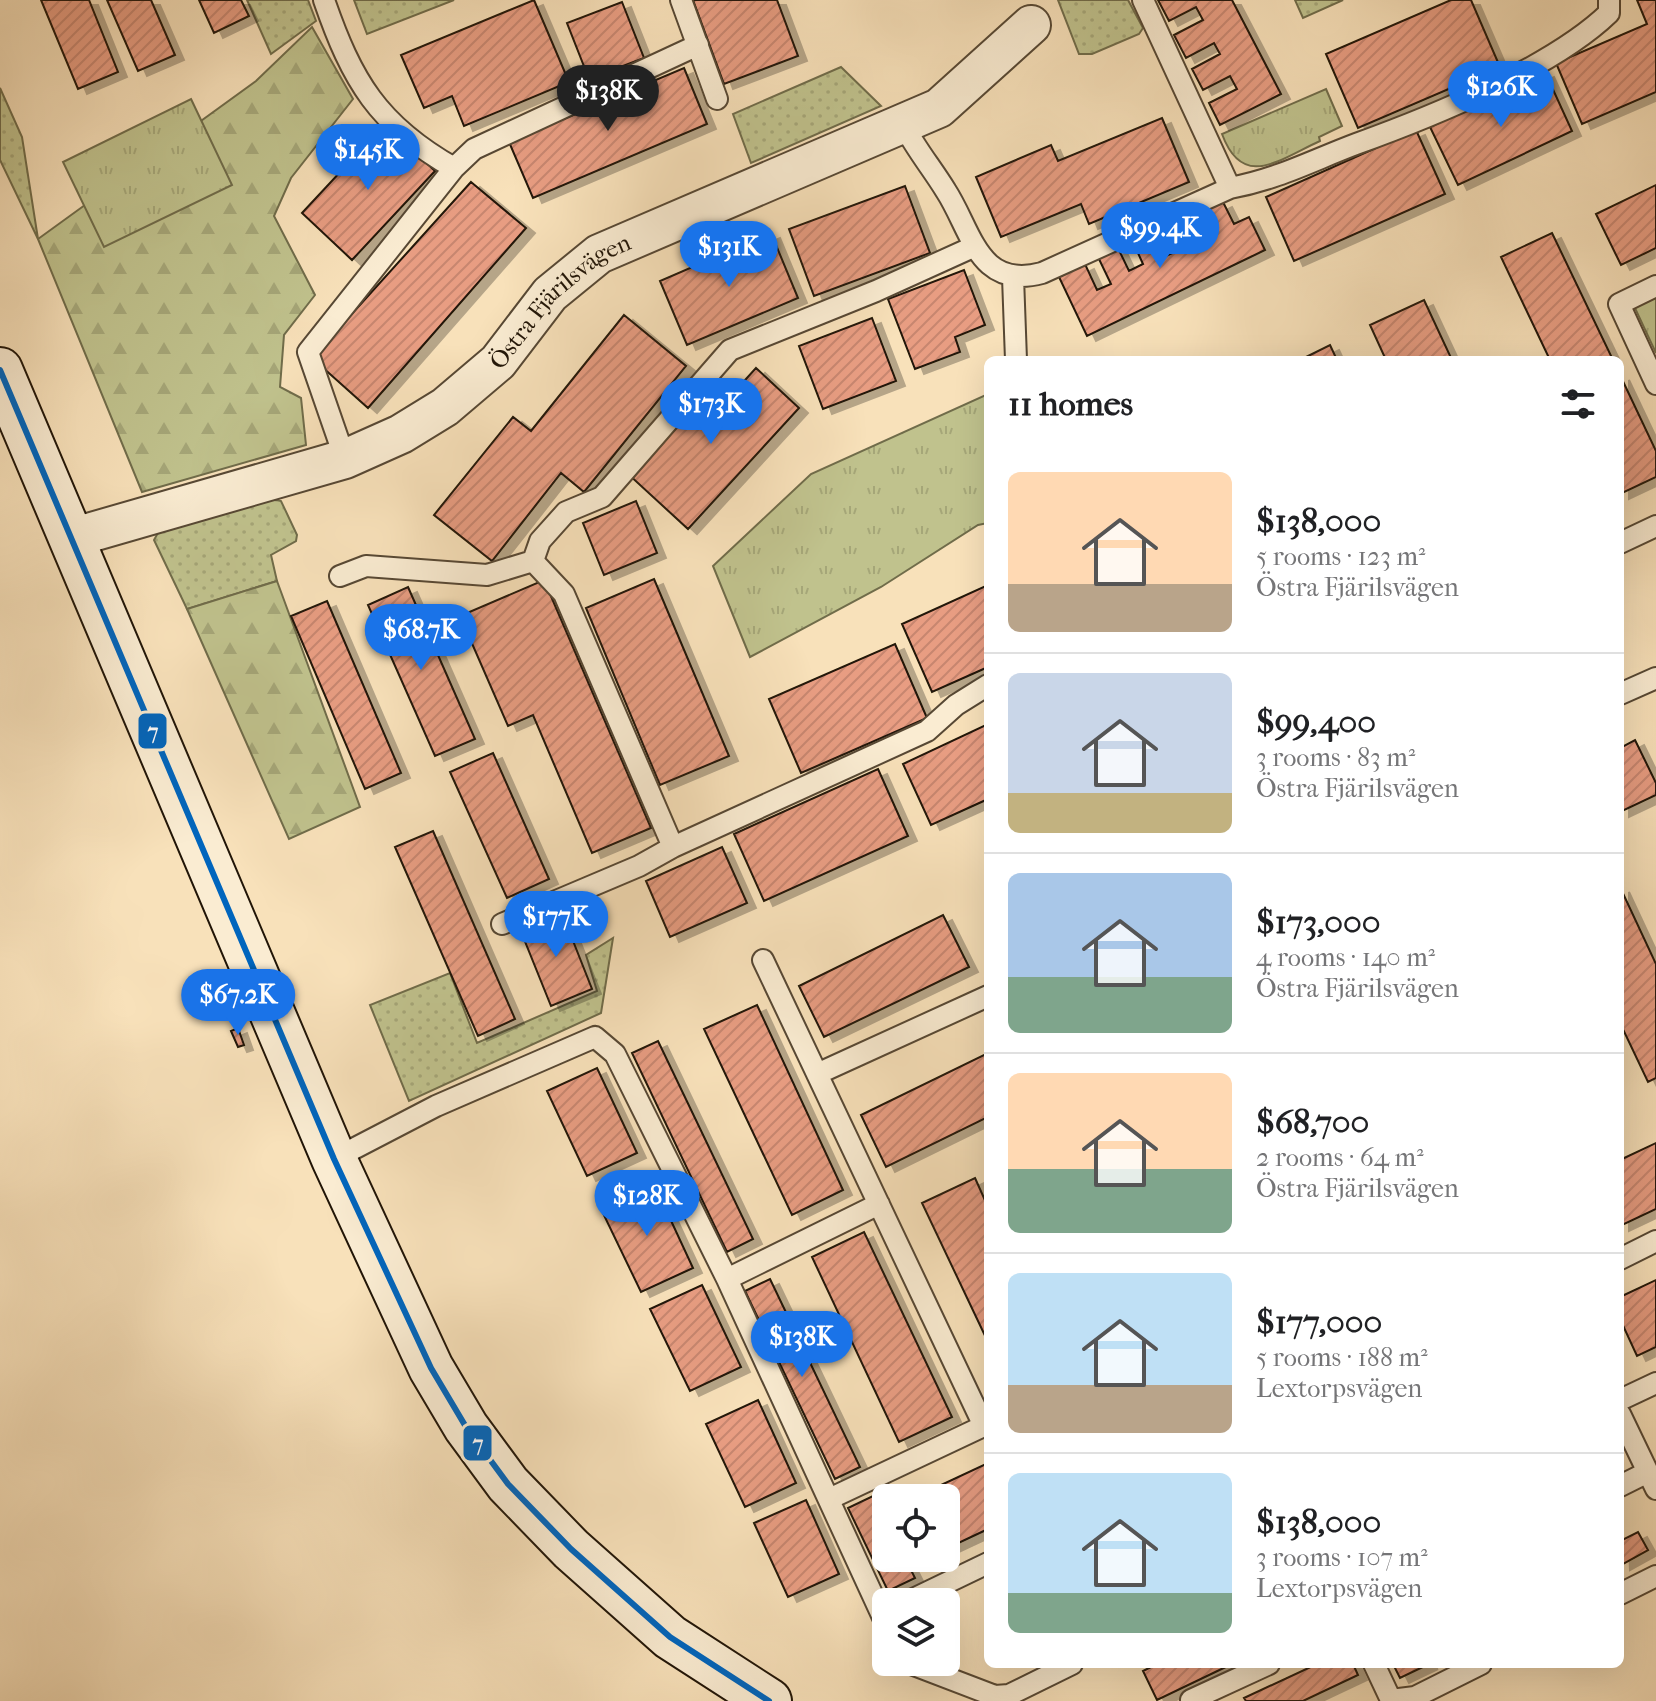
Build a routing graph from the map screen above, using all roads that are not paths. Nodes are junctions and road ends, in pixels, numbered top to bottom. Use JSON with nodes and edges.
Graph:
{"nodes":[{"id":1,"x":324,"y":0,"type":"edge"},
{"id":2,"x":681,"y":0,"type":"edge"},
{"id":3,"x":1143,"y":0,"type":"edge"},
{"id":4,"x":1610,"y":0,"type":"edge"},
{"id":5,"x":1031,"y":25,"type":"dead end"},
{"id":6,"x":698,"y":45,"type":"junction"},
{"id":7,"x":717,"y":99,"type":"dead end"},
{"id":8,"x":903,"y":124,"type":"junction"},
{"id":9,"x":454,"y":168,"type":"junction"},
{"id":10,"x":1230,"y":188,"type":"junction"},
{"id":11,"x":973,"y":247,"type":"junction"},
{"id":12,"x":1013,"y":277,"type":"junction"},
{"id":13,"x":1656,"y":286,"type":"edge"},
{"id":14,"x":1016,"y":356,"type":"edge"},
{"id":15,"x":0,"y":370,"type":"edge"},
{"id":16,"x":1656,"y":384,"type":"edge"},
{"id":17,"x":345,"y":459,"type":"junction"},
{"id":18,"x":1656,"y":526,"type":"edge"},
{"id":19,"x":71,"y":538,"type":"junction"},
{"id":20,"x":1624,"y":541,"type":"edge"},
{"id":21,"x":533,"y":561,"type":"junction"},
{"id":22,"x":340,"y":576,"type":"dead end"},
{"id":23,"x":1656,"y":678,"type":"edge"},
{"id":24,"x":984,"y":688,"type":"edge"},
{"id":25,"x":1624,"y":692,"type":"edge"},
{"id":26,"x":673,"y":847,"type":"junction"},
{"id":27,"x":502,"y":924,"type":"dead end"},
{"id":28,"x":763,"y":960,"type":"dead end"},
{"id":29,"x":984,"y":998,"type":"edge"},
{"id":30,"x":817,"y":1074,"type":"junction"},
{"id":31,"x":334,"y":1159,"type":"junction"},
{"id":32,"x":879,"y":1204,"type":"junction"},
{"id":33,"x":1656,"y":1241,"type":"edge"},
{"id":34,"x":1624,"y":1257,"type":"edge"},
{"id":35,"x":727,"y":1279,"type":"junction"},
{"id":36,"x":1656,"y":1383,"type":"edge"},
{"id":37,"x":1624,"y":1398,"type":"edge"},
{"id":38,"x":984,"y":1421,"type":"edge"},
{"id":39,"x":1624,"y":1422,"type":"edge"},
{"id":40,"x":984,"y":1426,"type":"edge"},
{"id":41,"x":1653,"y":1480,"type":"edge"},
{"id":42,"x":1624,"y":1485,"type":"edge"},
{"id":43,"x":829,"y":1499,"type":"junction"},
{"id":44,"x":984,"y":1565,"type":"edge"},
{"id":45,"x":1656,"y":1576,"type":"edge"},
{"id":46,"x":936,"y":1588,"type":"edge"},
{"id":47,"x":872,"y":1590,"type":"edge"},
{"id":48,"x":1624,"y":1592,"type":"edge"},
{"id":49,"x":1064,"y":1668,"type":"edge"},
{"id":50,"x":1260,"y":1668,"type":"edge"},
{"id":51,"x":1376,"y":1668,"type":"edge"},
{"id":52,"x":1473,"y":1668,"type":"edge"},
{"id":53,"x":943,"y":1676,"type":"edge"},
{"id":54,"x":1191,"y":1700,"type":"edge"},
{"id":55,"x":769,"y":1701,"type":"edge"}],
"edges":[{"from":1,"to":9,"type":"lane"},
{"from":2,"to":6,"type":"lane"},
{"from":3,"to":10,"type":"lane"},
{"from":4,"to":10,"type":"lane"},
{"from":5,"to":8,"type":"street","name":"Östra Fjärilsvägen"},
{"from":6,"to":7,"type":"lane"},
{"from":6,"to":9,"type":"lane"},
{"from":8,"to":11,"type":"lane"},
{"from":8,"to":17,"type":"street","name":"Östra Fjärilsvägen"},
{"from":9,"to":17,"type":"lane"},
{"from":10,"to":12,"type":"lane"},
{"from":11,"to":12,"type":"lane"},
{"from":11,"to":21,"type":"lane"},
{"from":12,"to":14,"type":"lane"},
{"from":13,"to":16,"type":"lane"},
{"from":15,"to":19,"type":"street"},
{"from":17,"to":19,"type":"street","name":"Östra Fjärilsvägen"},
{"from":18,"to":20,"type":"lane"},
{"from":19,"to":31,"type":"street"},
{"from":21,"to":22,"type":"lane"},
{"from":21,"to":26,"type":"lane"},
{"from":23,"to":25,"type":"lane"},
{"from":24,"to":26,"type":"lane"},
{"from":26,"to":27,"type":"lane"},
{"from":28,"to":30,"type":"lane"},
{"from":29,"to":30,"type":"lane"},
{"from":30,"to":32,"type":"lane"},
{"from":31,"to":35,"type":"lane"},
{"from":31,"to":55,"type":"street"},
{"from":32,"to":35,"type":"lane"},
{"from":32,"to":38,"type":"lane"},
{"from":33,"to":34,"type":"lane"},
{"from":35,"to":43,"type":"lane"},
{"from":36,"to":37,"type":"lane"},
{"from":39,"to":41,"type":"lane"},
{"from":40,"to":43,"type":"lane"},
{"from":41,"to":42,"type":"lane"},
{"from":43,"to":47,"type":"lane"},
{"from":44,"to":46,"type":"lane"},
{"from":45,"to":48,"type":"lane"},
{"from":49,"to":53,"type":"lane"},
{"from":50,"to":54,"type":"lane"},
{"from":51,"to":52,"type":"lane"}]}
